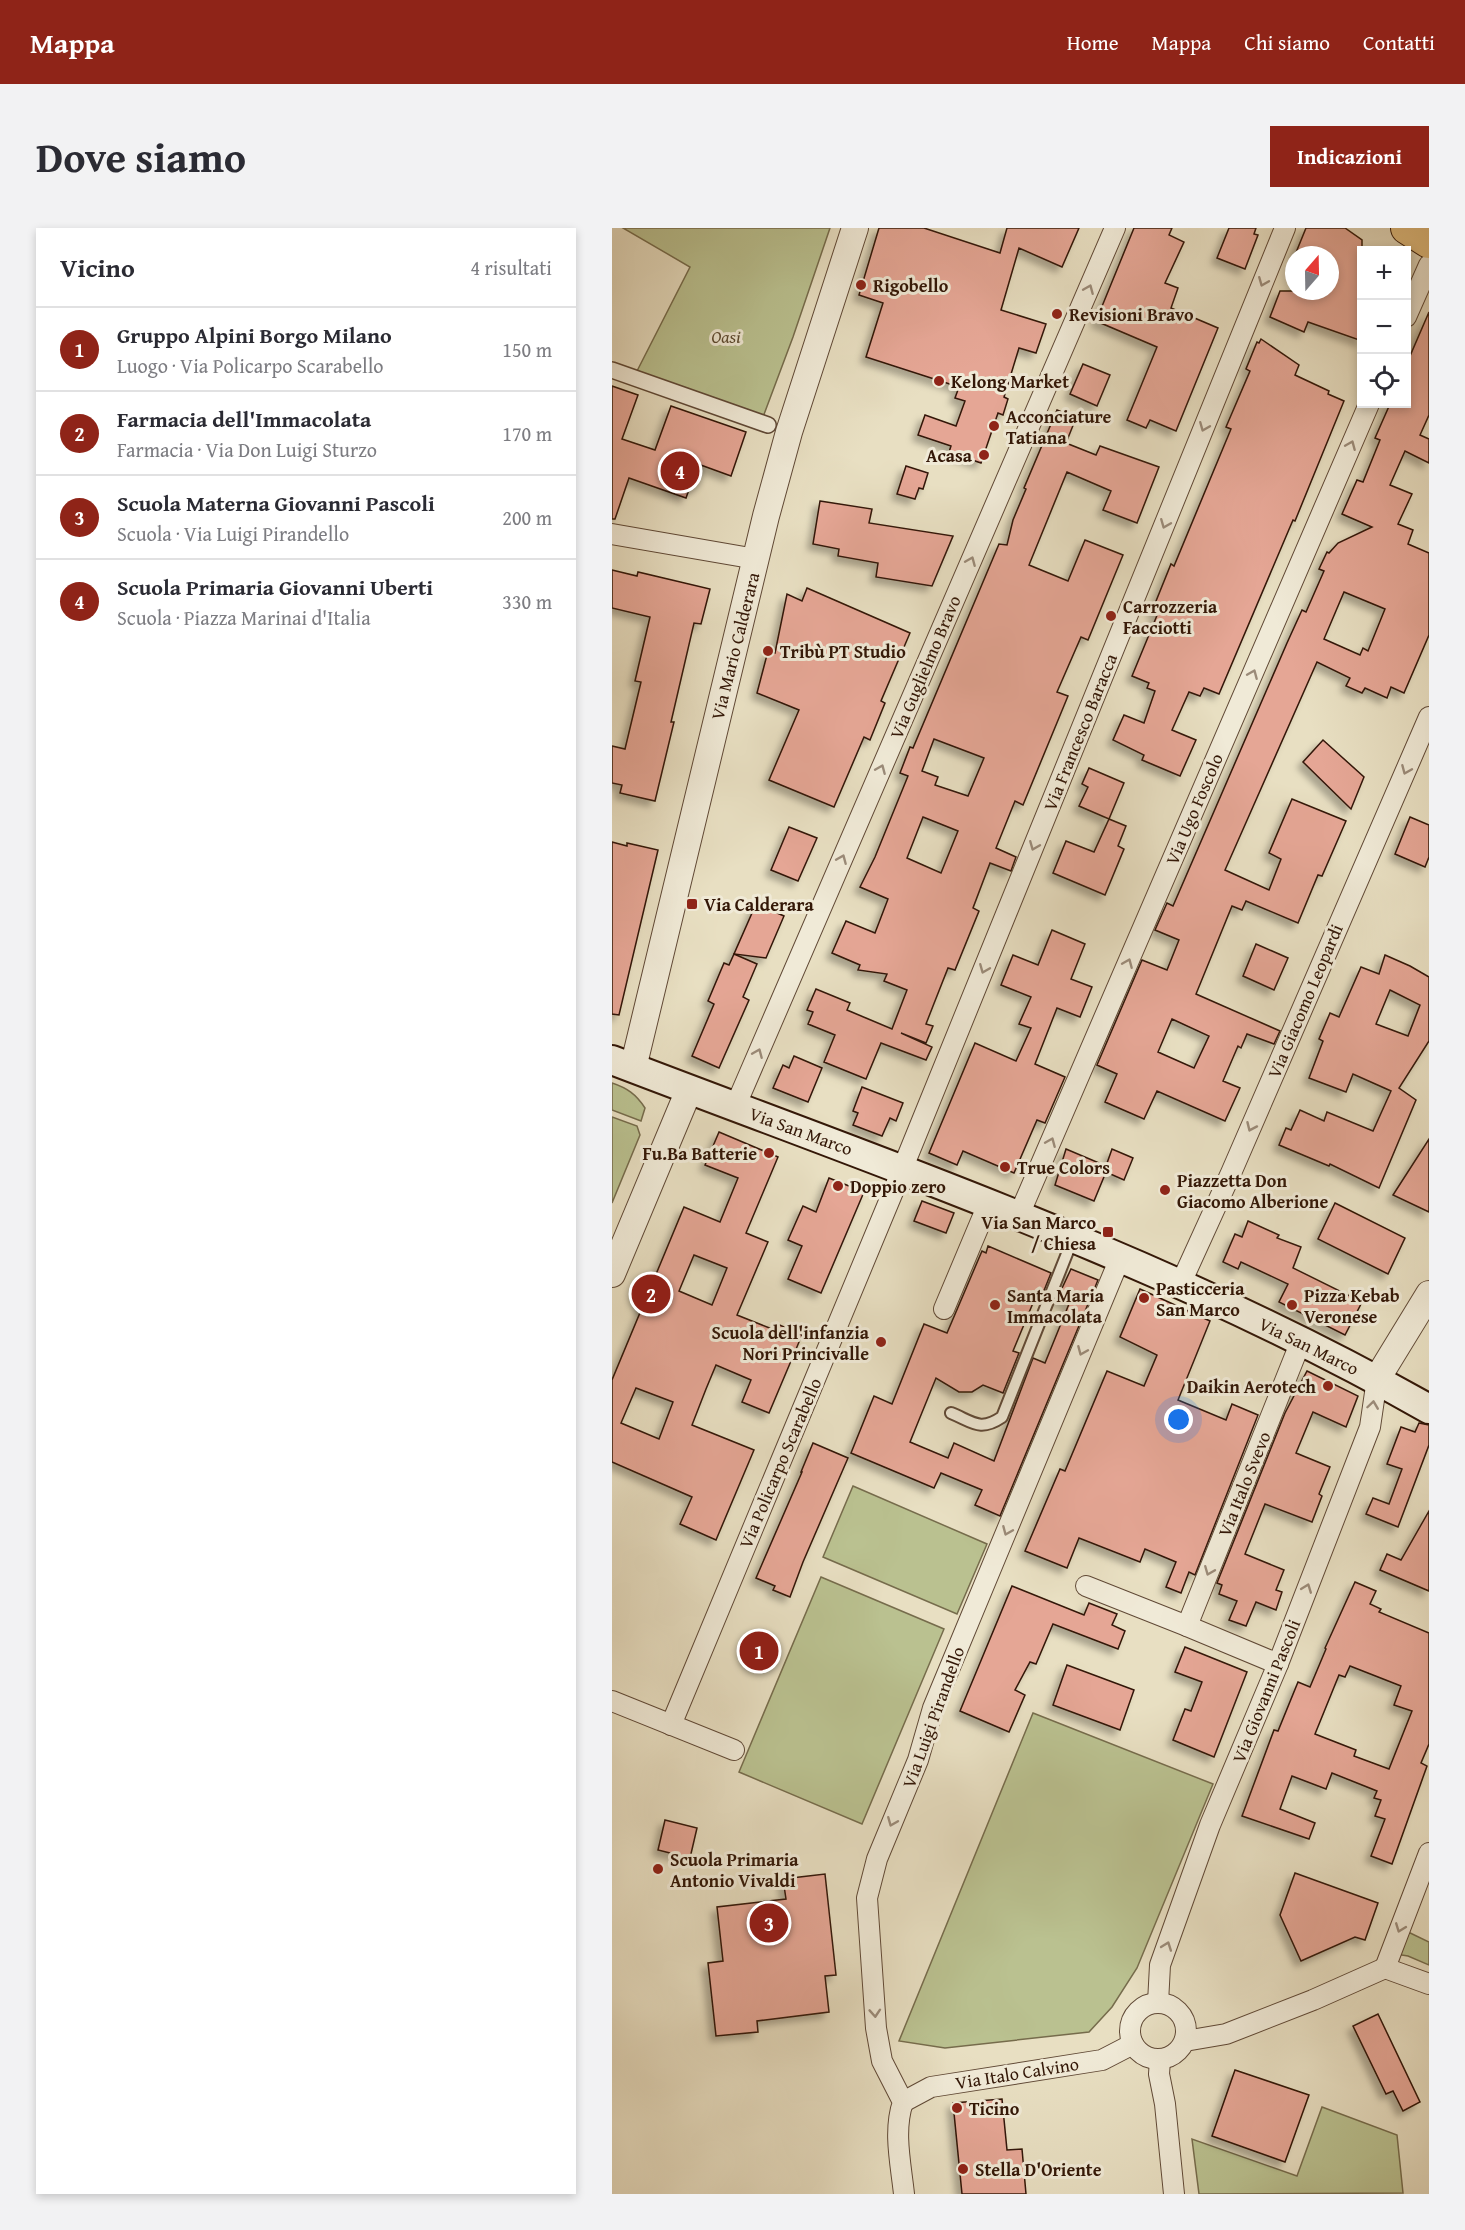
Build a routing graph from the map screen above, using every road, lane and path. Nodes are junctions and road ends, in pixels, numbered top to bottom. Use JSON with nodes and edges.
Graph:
{"nodes":[{"id":1,"x":855,"y":228,"type":"edge"},
{"id":2,"x":1115,"y":228,"type":"edge"},
{"id":3,"x":1285,"y":228,"type":"edge"},
{"id":4,"x":1407,"y":228,"type":"edge"},
{"id":5,"x":1429,"y":242,"type":"edge"},
{"id":6,"x":1429,"y":265,"type":"edge"},
{"id":7,"x":1411,"y":307,"type":"edge"},
{"id":8,"x":612,"y":370,"type":"edge"},
{"id":9,"x":1367,"y":408,"type":"edge"},
{"id":10,"x":768,"y":424,"type":"dead end"},
{"id":11,"x":612,"y":534,"type":"edge"},
{"id":12,"x":756,"y":559,"type":"junction"},
{"id":13,"x":1429,"y":717,"type":"edge"},
{"id":14,"x":622,"y":1064,"type":"edge"},
{"id":15,"x":689,"y":1090,"type":"junction"},
{"id":16,"x":735,"y":1107,"type":"junction"},
{"id":17,"x":902,"y":1168,"type":"junction"},
{"id":18,"x":989,"y":1202,"type":"junction"},
{"id":19,"x":1019,"y":1215,"type":"junction"},
{"id":20,"x":1074,"y":1237,"type":"junction"},
{"id":21,"x":1120,"y":1258,"type":"junction"},
{"id":22,"x":612,"y":1274,"type":"edge"},
{"id":23,"x":1180,"y":1285,"type":"junction"},
{"id":24,"x":1429,"y":1294,"type":"edge"},
{"id":25,"x":945,"y":1309,"type":"dead end"},
{"id":26,"x":1301,"y":1341,"type":"junction"},
{"id":27,"x":1377,"y":1379,"type":"junction"},
{"id":28,"x":1429,"y":1408,"type":"edge"},
{"id":29,"x":951,"y":1413,"type":"dead end"},
{"id":30,"x":1086,"y":1586,"type":"dead end"},
{"id":31,"x":1187,"y":1626,"type":"junction"},
{"id":32,"x":1278,"y":1664,"type":"junction"},
{"id":33,"x":612,"y":1701,"type":"edge"},
{"id":34,"x":670,"y":1725,"type":"junction"},
{"id":35,"x":734,"y":1750,"type":"dead end"},
{"id":36,"x":1429,"y":1854,"type":"edge"},
{"id":37,"x":1385,"y":1968,"type":"junction"},
{"id":38,"x":1429,"y":1984,"type":"edge"},
{"id":39,"x":1158,"y":2003,"type":"junction"},
{"id":40,"x":1185,"y":2041,"type":"junction"},
{"id":41,"x":1132,"y":2044,"type":"junction"},
{"id":42,"x":1160,"y":2060,"type":"junction"},
{"id":43,"x":903,"y":2102,"type":"junction"},
{"id":44,"x":904,"y":2194,"type":"edge"},
{"id":45,"x":1174,"y":2194,"type":"edge"}],
"edges":[{"from":1,"to":12,"type":"street","name":"Via Mario Calderara"},
{"from":16,"to":2,"type":"street","name":"Via Guglielmo Bravo","one_way":true},
{"from":3,"to":17,"type":"street","name":"Via Francesco Baracca","one_way":true},
{"from":4,"to":5,"type":"main road"},
{"from":6,"to":7,"type":"street"},
{"from":8,"to":10,"type":"street"},
{"from":19,"to":9,"type":"street","name":"Via Ugo Foscolo","one_way":true},
{"from":11,"to":12,"type":"street"},
{"from":12,"to":14,"type":"street","name":"Via Mario Calderara"},
{"from":13,"to":23,"type":"street","name":"Via Giacomo Leopardi","one_way":true},
{"from":14,"to":15,"type":"main road","name":"Via San Marco"},
{"from":15,"to":16,"type":"main road","name":"Via San Marco"},
{"from":15,"to":22,"type":"street"},
{"from":16,"to":17,"type":"main road","name":"Via San Marco"},
{"from":17,"to":18,"type":"main road","name":"Via San Marco"},
{"from":17,"to":34,"type":"street","name":"Via Policarpo Scarabello"},
{"from":18,"to":19,"type":"main road","name":"Via San Marco"},
{"from":18,"to":25,"type":"street"},
{"from":19,"to":20,"type":"main road","name":"Via San Marco"},
{"from":20,"to":21,"type":"main road","name":"Via San Marco"},
{"from":20,"to":29,"type":"lane"},
{"from":21,"to":23,"type":"main road","name":"Via San Marco"},
{"from":21,"to":43,"type":"street","name":"Via Luigi Pirandello","one_way":true},
{"from":23,"to":26,"type":"main road","name":"Via San Marco"},
{"from":24,"to":27,"type":"street"},
{"from":26,"to":27,"type":"main road","name":"Via San Marco"},
{"from":26,"to":31,"type":"street","name":"Via Italo Svevo","one_way":true},
{"from":27,"to":28,"type":"main road","name":"Via San Marco"},
{"from":32,"to":27,"type":"street","name":"Via Giovanni Pascoli","one_way":true},
{"from":30,"to":31,"type":"street"},
{"from":31,"to":32,"type":"street"},
{"from":39,"to":32,"type":"street","name":"Via Giovanni Pascoli","one_way":true},
{"from":33,"to":34,"type":"street"},
{"from":34,"to":35,"type":"street"},
{"from":36,"to":37,"type":"street","one_way":true},
{"from":37,"to":38,"type":"street"},
{"from":37,"to":40,"type":"street"},
{"from":39,"to":40,"type":"street"},
{"from":39,"to":41,"type":"street"},
{"from":40,"to":42,"type":"street"},
{"from":41,"to":42,"type":"street"},
{"from":41,"to":43,"type":"street","name":"Via Italo Calvino"},
{"from":42,"to":45,"type":"street"},
{"from":43,"to":44,"type":"street"}]}
